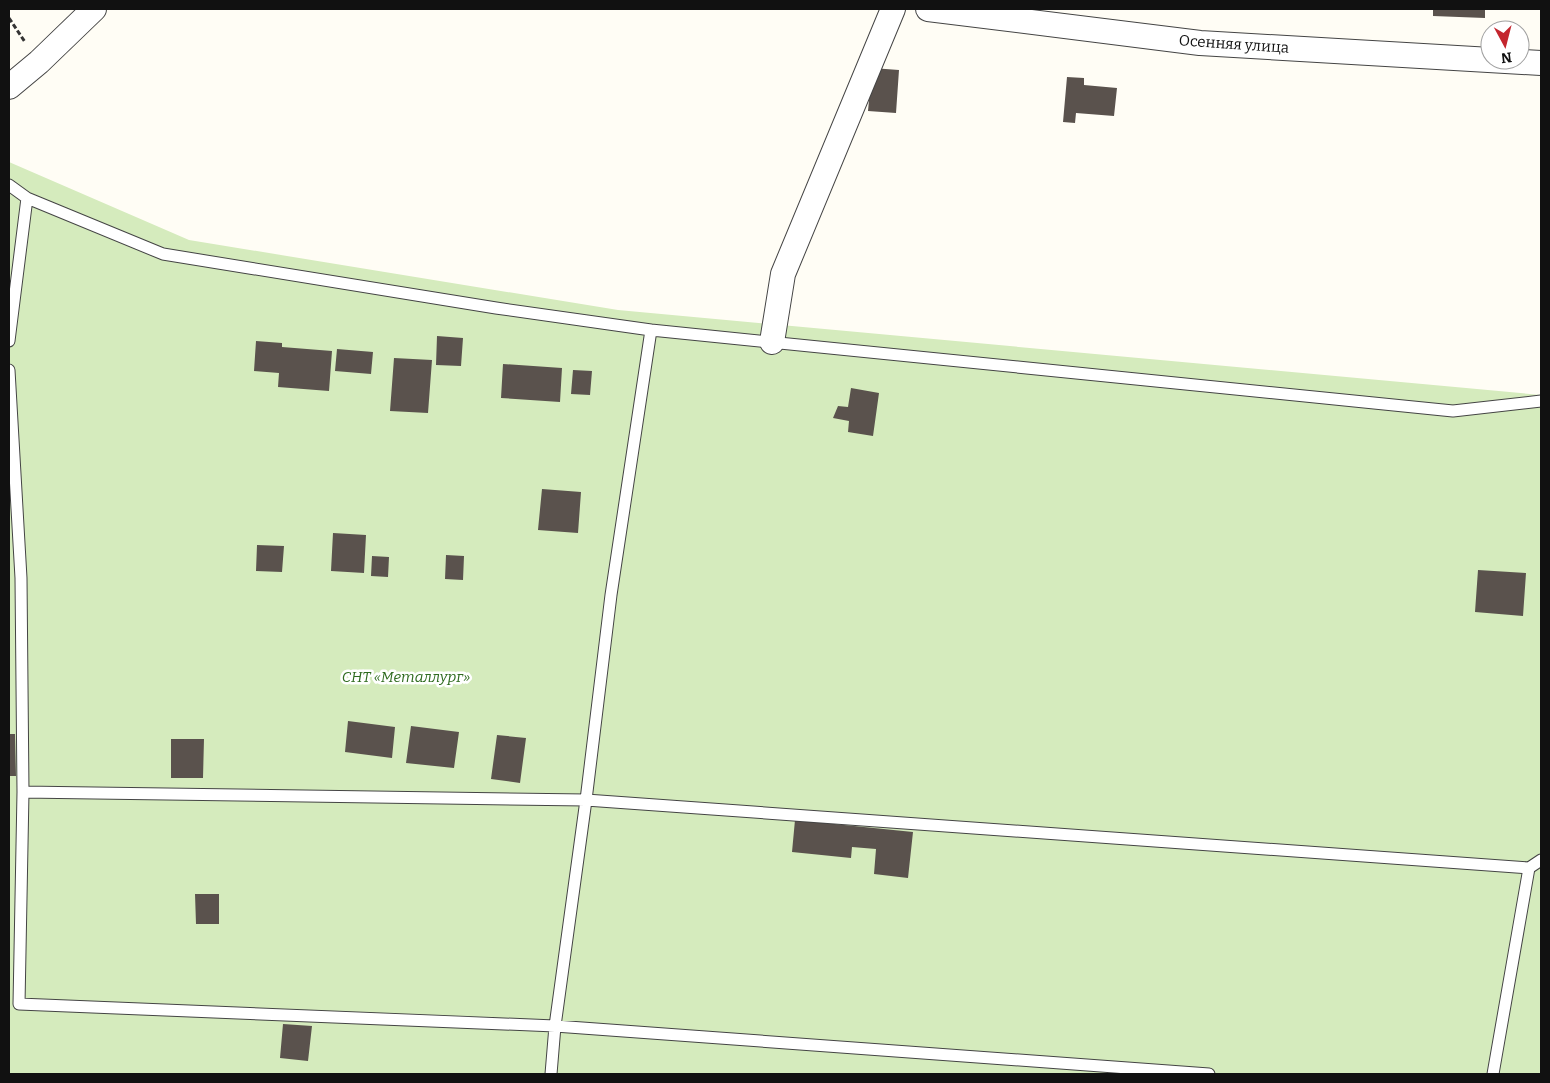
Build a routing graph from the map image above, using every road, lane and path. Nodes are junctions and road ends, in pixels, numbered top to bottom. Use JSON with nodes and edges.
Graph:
{"nodes":[{"id":1,"x":94,"y":9,"type":"edge"},
{"id":2,"x":893,"y":9,"type":"edge"},
{"id":3,"x":928,"y":9,"type":"edge"},
{"id":4,"x":1541,"y":63,"type":"edge"},
{"id":5,"x":9,"y":87,"type":"edge"},
{"id":6,"x":9,"y":185,"type":"edge"},
{"id":7,"x":26,"y":198,"type":"junction"},
{"id":8,"x":651,"y":330,"type":"junction"},
{"id":9,"x":9,"y":340,"type":"edge"},
{"id":10,"x":772,"y":342,"type":"junction"},
{"id":11,"x":9,"y":370,"type":"edge"},
{"id":12,"x":1541,"y":401,"type":"edge"},
{"id":13,"x":23,"y":792,"type":"junction"},
{"id":14,"x":586,"y":800,"type":"junction"},
{"id":15,"x":1541,"y":860,"type":"edge"},
{"id":16,"x":1529,"y":868,"type":"junction"},
{"id":17,"x":555,"y":1026,"type":"junction"},
{"id":18,"x":551,"y":1074,"type":"edge"},
{"id":19,"x":1209,"y":1074,"type":"edge"},
{"id":20,"x":1493,"y":1074,"type":"edge"}],
"edges":[{"from":1,"to":5,"type":"street"},
{"from":2,"to":10,"type":"street"},
{"from":3,"to":4,"type":"street","name":"Осенняя улица"},
{"from":6,"to":7,"type":"lane"},
{"from":7,"to":8,"type":"lane"},
{"from":7,"to":9,"type":"lane"},
{"from":8,"to":10,"type":"lane"},
{"from":8,"to":14,"type":"lane"},
{"from":10,"to":12,"type":"lane"},
{"from":11,"to":13,"type":"lane"},
{"from":13,"to":14,"type":"lane"},
{"from":13,"to":17,"type":"lane"},
{"from":14,"to":16,"type":"lane"},
{"from":14,"to":17,"type":"lane"},
{"from":15,"to":16,"type":"lane"},
{"from":16,"to":20,"type":"lane"},
{"from":17,"to":18,"type":"lane"},
{"from":17,"to":19,"type":"lane"}]}
